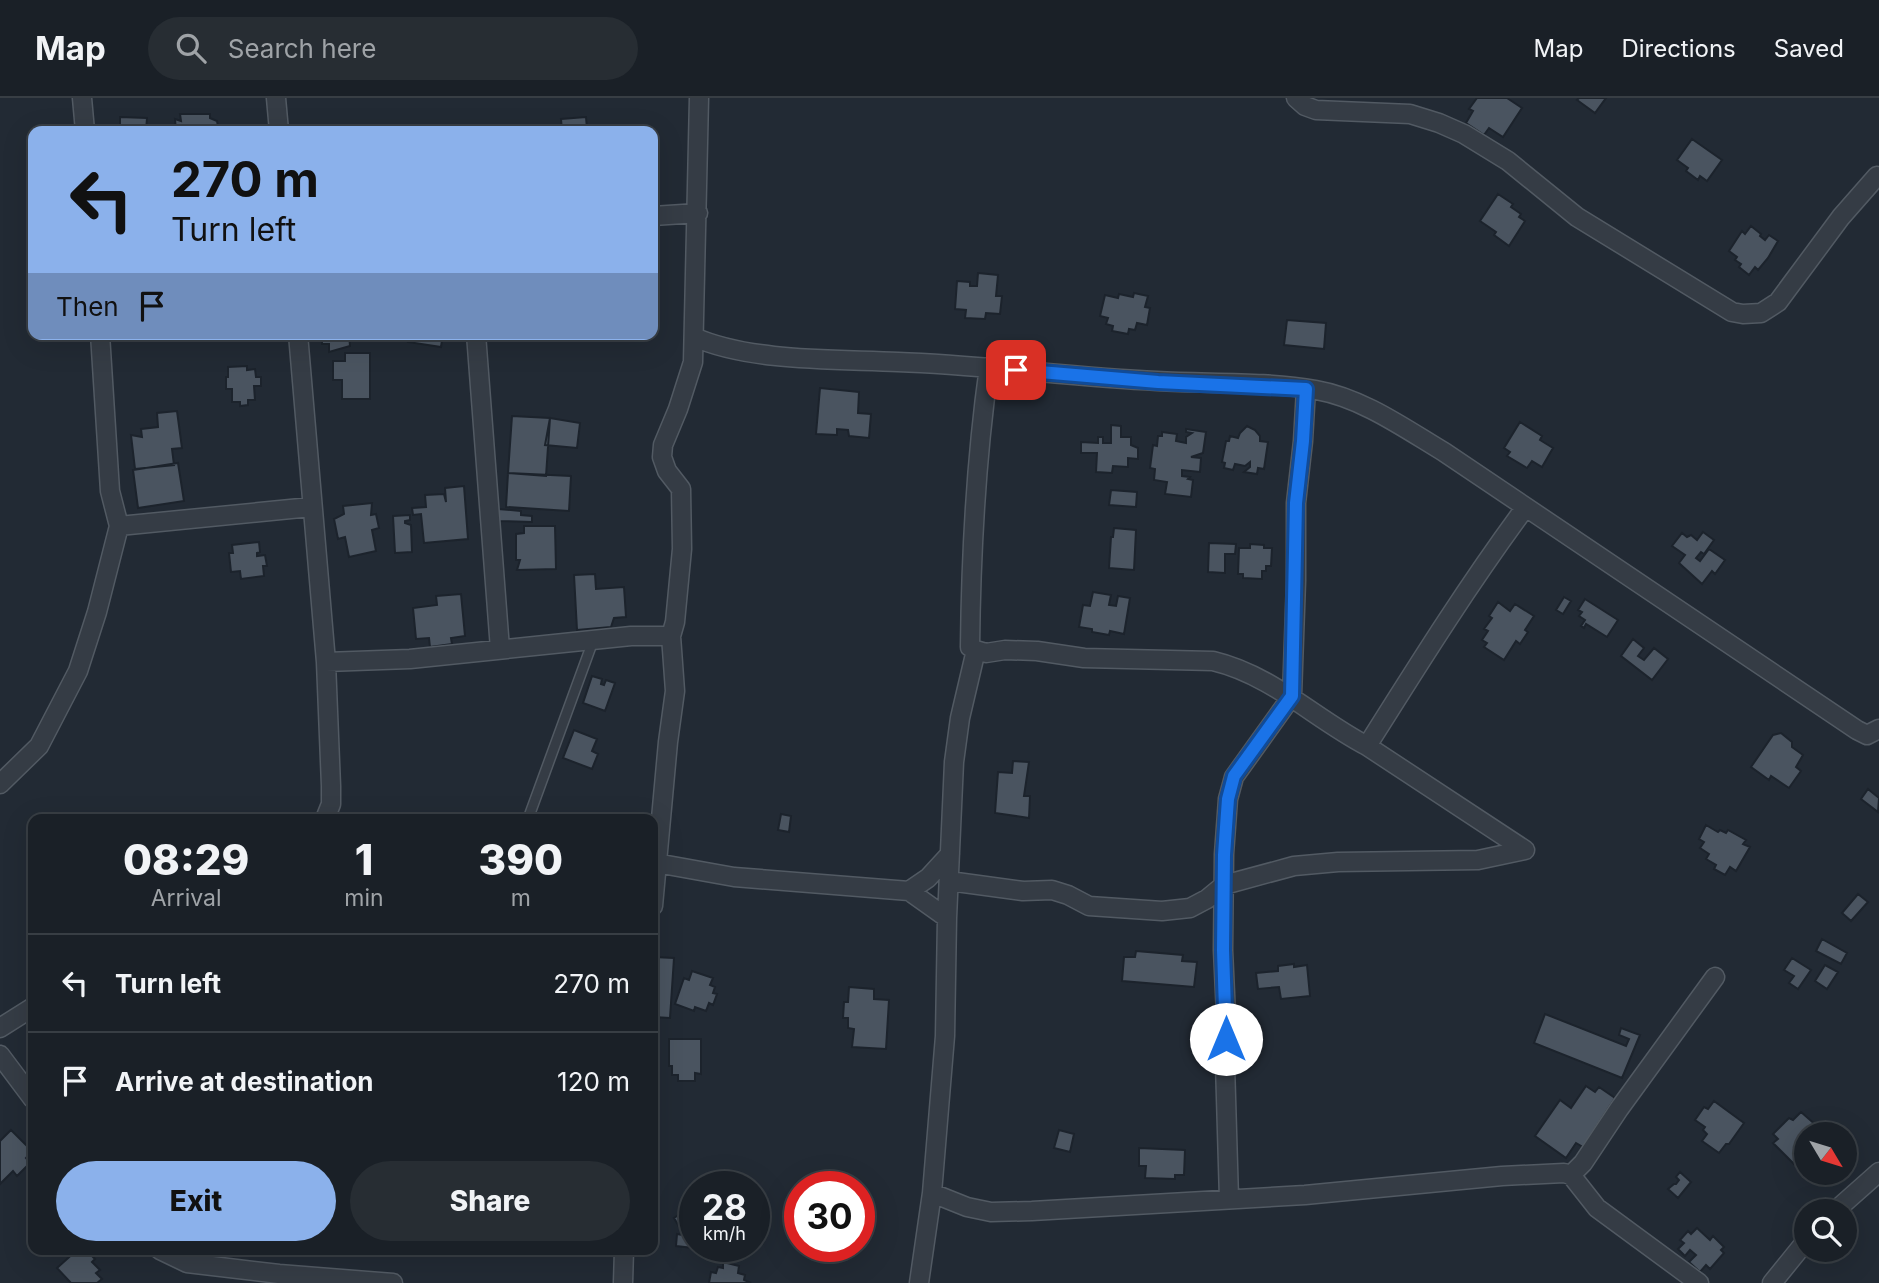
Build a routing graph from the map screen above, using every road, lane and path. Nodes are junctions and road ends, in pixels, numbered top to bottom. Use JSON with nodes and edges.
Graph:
{"nodes":[{"id":1,"x":82,"y":98,"type":"edge"},
{"id":2,"x":276,"y":98,"type":"edge"},
{"id":3,"x":699,"y":98,"type":"edge"},
{"id":4,"x":1296,"y":98,"type":"edge"},
{"id":5,"x":85,"y":126,"type":"edge"},
{"id":6,"x":279,"y":126,"type":"edge"},
{"id":7,"x":1878,"y":177,"type":"edge"},
{"id":8,"x":698,"y":213,"type":"junction"},
{"id":9,"x":658,"y":216,"type":"edge"},
{"id":10,"x":694,"y":337,"type":"junction"},
{"id":11,"x":100,"y":340,"type":"edge"},
{"id":12,"x":298,"y":340,"type":"edge"},
{"id":13,"x":476,"y":340,"type":"edge"},
{"id":14,"x":989,"y":368,"type":"junction"},
{"id":15,"x":1306,"y":389,"type":"junction"},
{"id":16,"x":311,"y":507,"type":"junction"},
{"id":17,"x":1525,"y":508,"type":"junction"},
{"id":18,"x":119,"y":526,"type":"junction"},
{"id":19,"x":671,"y":636,"type":"junction"},
{"id":20,"x":593,"y":641,"type":"junction"},
{"id":21,"x":500,"y":649,"type":"junction"},
{"id":22,"x":976,"y":650,"type":"junction"},
{"id":23,"x":326,"y":662,"type":"junction"},
{"id":24,"x":1292,"y":696,"type":"junction"},
{"id":25,"x":1879,"y":729,"type":"edge"},
{"id":26,"x":1367,"y":746,"type":"junction"},
{"id":27,"x":0,"y":784,"type":"edge"},
{"id":28,"x":326,"y":814,"type":"edge"},
{"id":29,"x":530,"y":814,"type":"edge"},
{"id":30,"x":658,"y":845,"type":"edge"},
{"id":31,"x":950,"y":854,"type":"junction"},
{"id":32,"x":658,"y":863,"type":"edge"},
{"id":33,"x":949,"y":881,"type":"junction"},
{"id":34,"x":1224,"y":884,"type":"junction"},
{"id":35,"x":909,"y":891,"type":"junction"},
{"id":36,"x":947,"y":918,"type":"junction"},
{"id":37,"x":1715,"y":977,"type":"dead end"},
{"id":38,"x":28,"y":1010,"type":"edge"},
{"id":39,"x":0,"y":1028,"type":"edge"},
{"id":40,"x":0,"y":1055,"type":"edge"},
{"id":41,"x":28,"y":1092,"type":"edge"},
{"id":42,"x":1879,"y":1172,"type":"edge"},
{"id":43,"x":1571,"y":1175,"type":"junction"},
{"id":44,"x":933,"y":1193,"type":"junction"},
{"id":45,"x":1229,"y":1199,"type":"junction"},
{"id":46,"x":1849,"y":1199,"type":"edge"},
{"id":47,"x":170,"y":1255,"type":"edge"},
{"id":48,"x":624,"y":1255,"type":"edge"},
{"id":49,"x":1794,"y":1256,"type":"edge"},
{"id":50,"x":393,"y":1283,"type":"edge"},
{"id":51,"x":623,"y":1283,"type":"edge"},
{"id":52,"x":919,"y":1283,"type":"edge"},
{"id":53,"x":1699,"y":1283,"type":"edge"},
{"id":54,"x":1772,"y":1283,"type":"edge"}],
"edges":[{"from":1,"to":5,"type":"street"},
{"from":2,"to":6,"type":"street"},
{"from":3,"to":8,"type":"street"},
{"from":4,"to":7,"type":"street"},
{"from":8,"to":9,"type":"street"},
{"from":8,"to":10,"type":"street"},
{"from":10,"to":14,"type":"street"},
{"from":10,"to":19,"type":"street"},
{"from":11,"to":18,"type":"street"},
{"from":12,"to":16,"type":"street"},
{"from":13,"to":21,"type":"street"},
{"from":14,"to":15,"type":"street"},
{"from":14,"to":22,"type":"street"},
{"from":15,"to":17,"type":"street"},
{"from":15,"to":24,"type":"street"},
{"from":16,"to":18,"type":"street"},
{"from":16,"to":23,"type":"street"},
{"from":17,"to":25,"type":"street"},
{"from":17,"to":26,"type":"street"},
{"from":18,"to":27,"type":"street"},
{"from":19,"to":20,"type":"street"},
{"from":19,"to":30,"type":"street"},
{"from":20,"to":21,"type":"street"},
{"from":20,"to":29,"type":"lane"},
{"from":21,"to":23,"type":"street"},
{"from":22,"to":24,"type":"street"},
{"from":22,"to":31,"type":"street"},
{"from":23,"to":28,"type":"street"},
{"from":24,"to":26,"type":"street"},
{"from":24,"to":34,"type":"street"},
{"from":26,"to":34,"type":"street"},
{"from":31,"to":33,"type":"street"},
{"from":31,"to":35,"type":"street"},
{"from":32,"to":35,"type":"street"},
{"from":33,"to":34,"type":"street"},
{"from":33,"to":36,"type":"street"},
{"from":34,"to":45,"type":"street"},
{"from":35,"to":36,"type":"street"},
{"from":36,"to":44,"type":"street"},
{"from":37,"to":43,"type":"street"},
{"from":38,"to":39,"type":"street"},
{"from":40,"to":41,"type":"street"},
{"from":42,"to":46,"type":"street"},
{"from":43,"to":45,"type":"street"},
{"from":43,"to":53,"type":"street"},
{"from":44,"to":45,"type":"street"},
{"from":44,"to":52,"type":"street"},
{"from":47,"to":50,"type":"street"},
{"from":48,"to":51,"type":"street"},
{"from":49,"to":54,"type":"street"}]}
